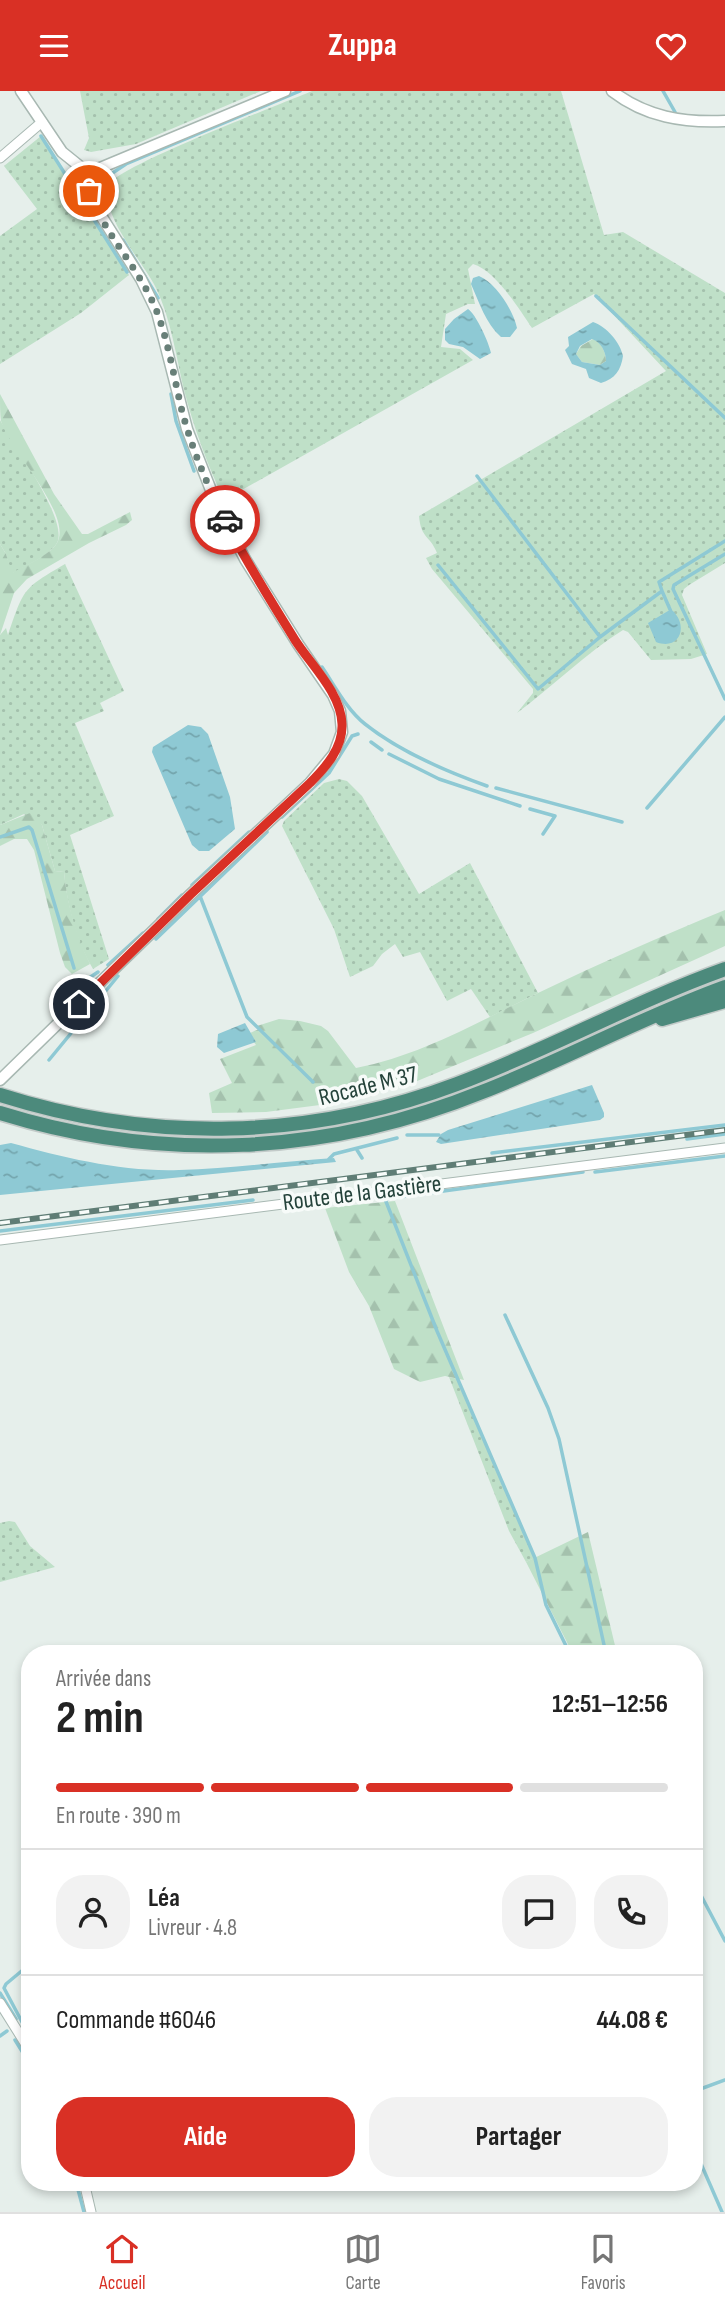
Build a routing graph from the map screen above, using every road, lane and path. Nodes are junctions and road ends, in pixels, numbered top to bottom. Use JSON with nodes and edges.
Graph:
{"nodes":[{"id":1,"x":21,"y":91,"type":"edge"},
{"id":2,"x":285,"y":91,"type":"edge"},
{"id":3,"x":612,"y":91,"type":"edge"},
{"id":4,"x":725,"y":121,"type":"edge"},
{"id":5,"x":42,"y":122,"type":"junction"},
{"id":6,"x":0,"y":158,"type":"edge"},
{"id":7,"x":88,"y":173,"type":"junction"},
{"id":8,"x":725,"y":958,"type":"edge"},
{"id":9,"x":725,"y":969,"type":"edge"},
{"id":10,"x":725,"y":987,"type":"edge"},
{"id":11,"x":650,"y":999,"type":"junction"},
{"id":12,"x":725,"y":1001,"type":"edge"},
{"id":13,"x":620,"y":1030,"type":"junction"},
{"id":14,"x":0,"y":1080,"type":"edge"},
{"id":15,"x":0,"y":1095,"type":"edge"},
{"id":16,"x":0,"y":1113,"type":"edge"},
{"id":17,"x":725,"y":1148,"type":"edge"},
{"id":18,"x":0,"y":1240,"type":"edge"},
{"id":19,"x":0,"y":2003,"type":"edge"},
{"id":20,"x":21,"y":2037,"type":"edge"},
{"id":21,"x":86,"y":2191,"type":"edge"},
{"id":22,"x":91,"y":2212,"type":"edge"}],
"edges":[{"from":1,"to":5,"type":"street"},
{"from":2,"to":7,"type":"street"},
{"from":3,"to":4,"type":"street"},
{"from":5,"to":6,"type":"street"},
{"from":5,"to":7,"type":"street"},
{"from":7,"to":14,"type":"street"},
{"from":8,"to":11,"type":"highway"},
{"from":9,"to":11,"type":"highway","name":"Rocade M 37"},
{"from":10,"to":13,"type":"highway","name":"Rocade M 37"},
{"from":11,"to":15,"type":"highway","name":"Rocade M 37"},
{"from":12,"to":13,"type":"highway"},
{"from":13,"to":16,"type":"highway","name":"Rocade M 37"},
{"from":17,"to":18,"type":"street","name":"Route de la Gastière"},
{"from":19,"to":20,"type":"street"},
{"from":21,"to":22,"type":"street"}]}
